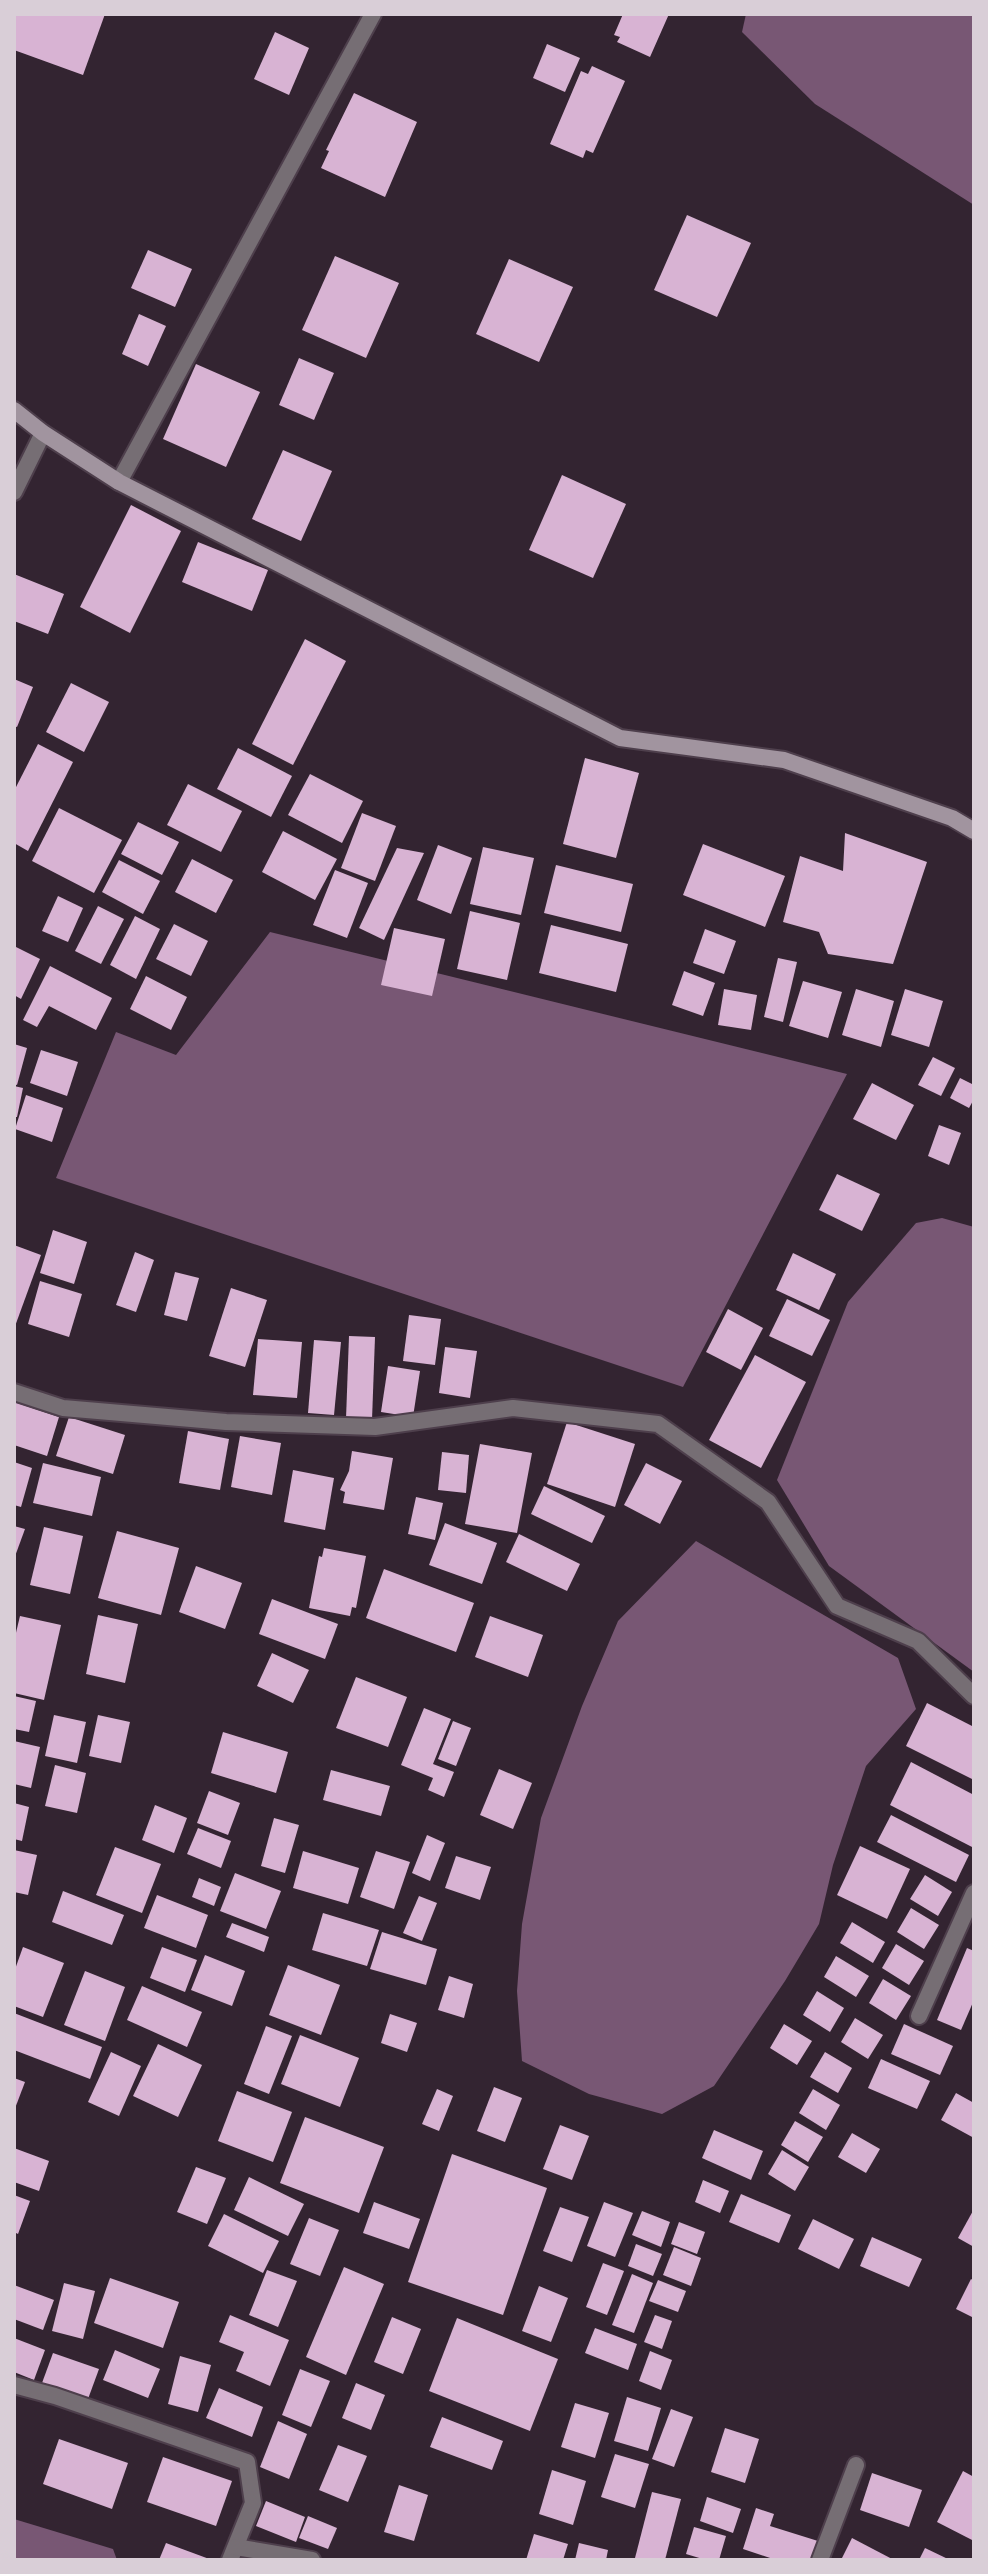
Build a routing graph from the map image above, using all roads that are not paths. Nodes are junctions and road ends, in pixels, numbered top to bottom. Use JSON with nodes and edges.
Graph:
{"nodes":[{"id":1,"x":373,"y":14,"type":"edge"},
{"id":2,"x":14,"y":410,"type":"edge"},
{"id":3,"x":43,"y":433,"type":"junction"},
{"id":4,"x":119,"y":482,"type":"junction"},
{"id":5,"x":14,"y":492,"type":"edge"},
{"id":6,"x":974,"y":831,"type":"edge"},
{"id":7,"x":14,"y":1392,"type":"edge"},
{"id":8,"x":974,"y":1696,"type":"edge"},
{"id":9,"x":974,"y":1893,"type":"edge"},
{"id":10,"x":919,"y":2016,"type":"dead end"},
{"id":11,"x":14,"y":2385,"type":"edge"},
{"id":12,"x":856,"y":2465,"type":"dead end"},
{"id":13,"x":233,"y":2553,"type":"edge"},
{"id":14,"x":312,"y":2560,"type":"edge"},
{"id":15,"x":820,"y":2560,"type":"edge"}],
"edges":[{"from":1,"to":4,"type":"street"},
{"from":2,"to":3,"type":"street"},
{"from":3,"to":4,"type":"street"},
{"from":3,"to":5,"type":"street"},
{"from":4,"to":6,"type":"street"},
{"from":7,"to":8,"type":"street"},
{"from":9,"to":10,"type":"street"},
{"from":11,"to":13,"type":"street"},
{"from":12,"to":15,"type":"street"},
{"from":13,"to":14,"type":"street"}]}
